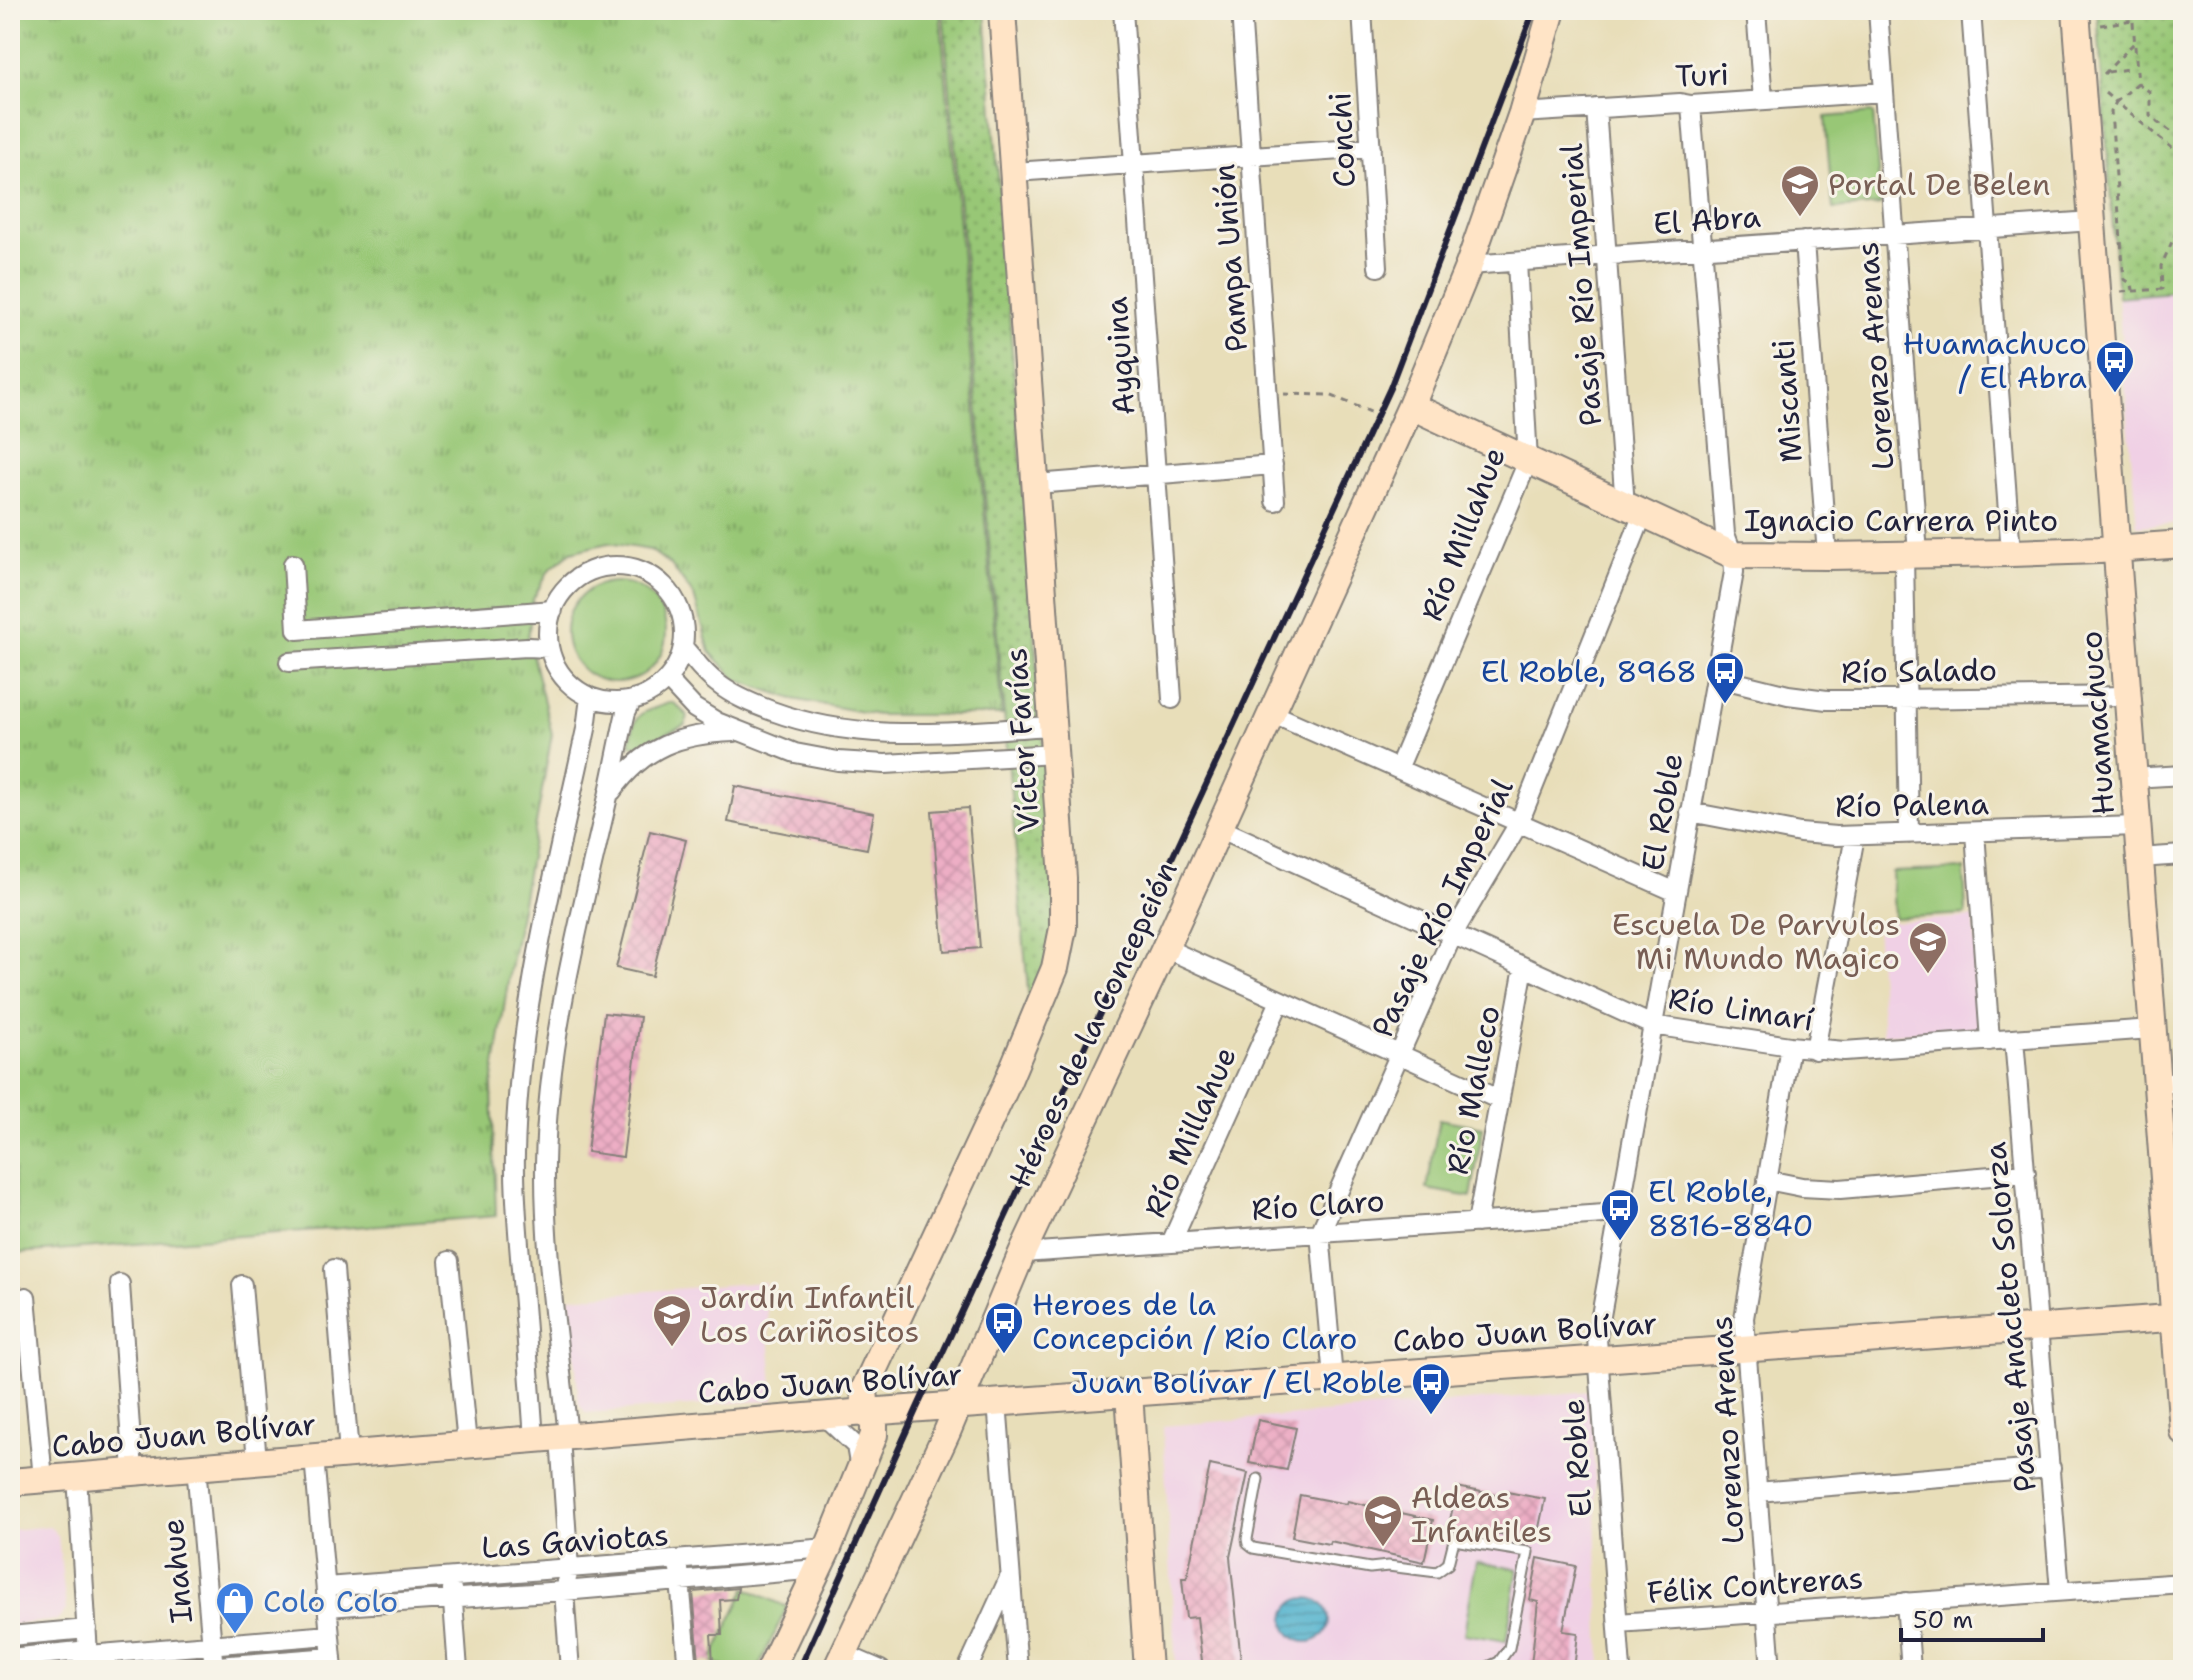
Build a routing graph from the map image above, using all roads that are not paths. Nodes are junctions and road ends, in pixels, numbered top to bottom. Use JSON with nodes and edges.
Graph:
{"nodes":[{"id":1,"x":1002,"y":10,"type":"edge"},
{"id":2,"x":1123,"y":10,"type":"edge"},
{"id":3,"x":1241,"y":10,"type":"edge"},
{"id":4,"x":1362,"y":10,"type":"edge"},
{"id":5,"x":1552,"y":10,"type":"edge"},
{"id":6,"x":1756,"y":10,"type":"edge"},
{"id":7,"x":1878,"y":10,"type":"edge"},
{"id":8,"x":1971,"y":10,"type":"edge"},
{"id":9,"x":2086,"y":18,"type":"edge"},
{"id":10,"x":1884,"y":92,"type":"junction"},
{"id":11,"x":1763,"y":100,"type":"junction"},
{"id":12,"x":1691,"y":105,"type":"junction"},
{"id":13,"x":1596,"y":108,"type":"junction"},
{"id":14,"x":1522,"y":113,"type":"junction"},
{"id":15,"x":1371,"y":148,"type":"junction"},
{"id":16,"x":1251,"y":156,"type":"junction"},
{"id":17,"x":1134,"y":164,"type":"junction"},
{"id":18,"x":1014,"y":172,"type":"junction"},
{"id":19,"x":2092,"y":221,"type":"junction"},
{"id":20,"x":1987,"y":228,"type":"junction"},
{"id":21,"x":1894,"y":235,"type":"junction"},
{"id":22,"x":1804,"y":241,"type":"junction"},
{"id":23,"x":1701,"y":248,"type":"junction"},
{"id":24,"x":1607,"y":255,"type":"junction"},
{"id":25,"x":1517,"y":262,"type":"junction"},
{"id":26,"x":1469,"y":265,"type":"junction"},
{"id":27,"x":1378,"y":267,"type":"dead end"},
{"id":28,"x":1406,"y":416,"type":"junction"},
{"id":29,"x":1528,"y":461,"type":"junction"},
{"id":30,"x":1273,"y":465,"type":"junction"},
{"id":31,"x":1156,"y":475,"type":"junction"},
{"id":32,"x":1036,"y":484,"type":"junction"},
{"id":33,"x":1275,"y":501,"type":"dead end"},
{"id":34,"x":1634,"y":510,"type":"junction"},
{"id":35,"x":2183,"y":544,"type":"edge"},
{"id":36,"x":2116,"y":549,"type":"junction"},
{"id":37,"x":2011,"y":553,"type":"junction"},
{"id":38,"x":1733,"y":555,"type":"junction"},
{"id":39,"x":1911,"y":555,"type":"junction"},
{"id":40,"x":1827,"y":556,"type":"junction"},
{"id":41,"x":293,"y":564,"type":"dead end"},
{"id":42,"x":553,"y":610,"type":"junction"},
{"id":43,"x":683,"y":647,"type":"junction"},
{"id":44,"x":549,"y":648,"type":"junction"},
{"id":45,"x":289,"y":662,"type":"dead end"},
{"id":46,"x":1715,"y":677,"type":"junction"},
{"id":47,"x":668,"y":680,"type":"junction"},
{"id":48,"x":2127,"y":696,"type":"junction"},
{"id":49,"x":590,"y":697,"type":"junction"},
{"id":50,"x":1172,"y":699,"type":"dead end"},
{"id":51,"x":1906,"y":699,"type":"junction"},
{"id":52,"x":631,"y":702,"type":"junction"},
{"id":53,"x":1271,"y":713,"type":"junction"},
{"id":54,"x":1053,"y":726,"type":"junction"},
{"id":55,"x":742,"y":732,"type":"junction"},
{"id":56,"x":923,"y":733,"type":"junction"},
{"id":57,"x":1055,"y":754,"type":"junction"},
{"id":58,"x":924,"y":762,"type":"junction"},
{"id":59,"x":1398,"y":769,"type":"junction"},
{"id":60,"x":2183,"y":775,"type":"edge"},
{"id":61,"x":2133,"y":778,"type":"junction"},
{"id":62,"x":608,"y":797,"type":"junction"},
{"id":63,"x":1690,"y":812,"type":"junction"},
{"id":64,"x":1519,"y":823,"type":"junction"},
{"id":65,"x":2137,"y":826,"type":"junction"},
{"id":66,"x":1219,"y":828,"type":"junction"},
{"id":67,"x":1975,"y":832,"type":"junction"},
{"id":68,"x":1909,"y":834,"type":"junction"},
{"id":69,"x":1855,"y":836,"type":"junction"},
{"id":70,"x":2183,"y":855,"type":"edge"},
{"id":71,"x":2139,"y":858,"type":"junction"},
{"id":72,"x":1676,"y":892,"type":"junction"},
{"id":73,"x":1453,"y":934,"type":"junction"},
{"id":74,"x":1165,"y":948,"type":"junction"},
{"id":75,"x":1524,"y":967,"type":"junction"},
{"id":76,"x":1280,"y":1001,"type":"junction"},
{"id":77,"x":1652,"y":1025,"type":"junction"},
{"id":78,"x":2152,"y":1029,"type":"junction"},
{"id":79,"x":2014,"y":1039,"type":"junction"},
{"id":80,"x":1990,"y":1041,"type":"junction"},
{"id":81,"x":1790,"y":1046,"type":"junction"},
{"id":82,"x":1815,"y":1050,"type":"junction"},
{"id":83,"x":1399,"y":1055,"type":"junction"},
{"id":84,"x":2183,"y":1082,"type":"edge"},
{"id":85,"x":2156,"y":1084,"type":"junction"},
{"id":86,"x":1500,"y":1100,"type":"junction"},
{"id":87,"x":2026,"y":1173,"type":"junction"},
{"id":88,"x":1767,"y":1180,"type":"junction"},
{"id":89,"x":1619,"y":1213,"type":"junction"},
{"id":90,"x":1477,"y":1223,"type":"junction"},
{"id":91,"x":1320,"y":1233,"type":"junction"},
{"id":92,"x":1171,"y":1243,"type":"junction"},
{"id":93,"x":2176,"y":1250,"type":"edge"},
{"id":94,"x":1022,"y":1253,"type":"junction"},
{"id":95,"x":449,"y":1261,"type":"dead end"},
{"id":96,"x":334,"y":1269,"type":"dead end"},
{"id":97,"x":120,"y":1284,"type":"dead end"},
{"id":98,"x":242,"y":1285,"type":"dead end"},
{"id":99,"x":26,"y":1297,"type":"dead end"},
{"id":100,"x":2178,"y":1317,"type":"edge"},
{"id":101,"x":2039,"y":1327,"type":"junction"},
{"id":102,"x":1746,"y":1348,"type":"junction"},
{"id":103,"x":1598,"y":1359,"type":"junction"},
{"id":104,"x":1333,"y":1378,"type":"junction"},
{"id":105,"x":1129,"y":1393,"type":"junction"},
{"id":106,"x":997,"y":1402,"type":"junction"},
{"id":107,"x":957,"y":1405,"type":"junction"},
{"id":108,"x":823,"y":1415,"type":"junction"},
{"id":109,"x":870,"y":1417,"type":"junction"},
{"id":110,"x":2183,"y":1431,"type":"edge"},
{"id":111,"x":554,"y":1437,"type":"junction"},
{"id":112,"x":467,"y":1444,"type":"junction"},
{"id":113,"x":349,"y":1454,"type":"junction"},
{"id":114,"x":314,"y":1457,"type":"junction"},
{"id":115,"x":257,"y":1461,"type":"junction"},
{"id":116,"x":196,"y":1466,"type":"junction"},
{"id":117,"x":2051,"y":1468,"type":"junction"},
{"id":118,"x":133,"y":1471,"type":"junction"},
{"id":119,"x":859,"y":1472,"type":"junction"},
{"id":120,"x":77,"y":1476,"type":"junction"},
{"id":121,"x":43,"y":1479,"type":"junction"},
{"id":122,"x":1258,"y":1479,"type":"dead end"},
{"id":123,"x":10,"y":1482,"type":"edge"},
{"id":124,"x":1757,"y":1492,"type":"junction"},
{"id":125,"x":823,"y":1558,"type":"junction"},
{"id":126,"x":679,"y":1561,"type":"junction"},
{"id":127,"x":569,"y":1569,"type":"junction"},
{"id":128,"x":1011,"y":1574,"type":"junction"},
{"id":129,"x":451,"y":1578,"type":"junction"},
{"id":130,"x":680,"y":1582,"type":"junction"},
{"id":131,"x":2183,"y":1583,"type":"edge"},
{"id":132,"x":326,"y":1587,"type":"junction"},
{"id":133,"x":564,"y":1591,"type":"junction"},
{"id":134,"x":2060,"y":1591,"type":"junction"},
{"id":135,"x":453,"y":1598,"type":"junction"},
{"id":136,"x":1906,"y":1602,"type":"junction"},
{"id":137,"x":327,"y":1607,"type":"junction"},
{"id":138,"x":1766,"y":1612,"type":"junction"},
{"id":139,"x":1618,"y":1623,"type":"junction"},
{"id":140,"x":87,"y":1629,"type":"junction"},
{"id":141,"x":329,"y":1635,"type":"junction"},
{"id":142,"x":10,"y":1636,"type":"edge"},
{"id":143,"x":211,"y":1645,"type":"junction"},
{"id":144,"x":10,"y":1658,"type":"edge"},
{"id":145,"x":89,"y":1659,"type":"edge"},
{"id":146,"x":840,"y":1662,"type":"edge"},
{"id":147,"x":333,"y":1663,"type":"edge"},
{"id":148,"x":214,"y":1668,"type":"edge"},
{"id":149,"x":168,"y":1670,"type":"edge"},
{"id":150,"x":458,"y":1670,"type":"edge"},
{"id":151,"x":570,"y":1670,"type":"edge"},
{"id":152,"x":688,"y":1670,"type":"edge"},
{"id":153,"x":770,"y":1670,"type":"edge"},
{"id":154,"x":881,"y":1670,"type":"edge"},
{"id":155,"x":967,"y":1670,"type":"edge"},
{"id":156,"x":1018,"y":1670,"type":"edge"},
{"id":157,"x":1148,"y":1670,"type":"edge"},
{"id":158,"x":1482,"y":1670,"type":"edge"},
{"id":159,"x":1621,"y":1670,"type":"edge"},
{"id":160,"x":1771,"y":1670,"type":"edge"},
{"id":161,"x":1911,"y":1670,"type":"edge"}],
"edges":[{"from":1,"to":18,"type":"street","name":"Víctor Farías"},
{"from":2,"to":17,"type":"street","name":"Ayquina"},
{"from":3,"to":16,"type":"street","name":"Pampa Unión"},
{"from":4,"to":15,"type":"street","name":"Conchi"},
{"from":5,"to":14,"type":"street","name":"Héroes de la Concepción"},
{"from":6,"to":11,"type":"street"},
{"from":7,"to":10,"type":"street","name":"Lorenzo Arenas"},
{"from":8,"to":20,"type":"street"},
{"from":9,"to":19,"type":"street","name":"Huamachuco"},
{"from":10,"to":11,"type":"street","name":"Turi"},
{"from":10,"to":21,"type":"street","name":"Lorenzo Arenas"},
{"from":11,"to":12,"type":"street","name":"Turi"},
{"from":12,"to":13,"type":"street","name":"Turi"},
{"from":12,"to":23,"type":"street","name":"El Roble"},
{"from":13,"to":14,"type":"street","name":"Turi"},
{"from":13,"to":24,"type":"street","name":"Pasaje Río Imperial"},
{"from":14,"to":26,"type":"street","name":"Héroes de la Concepción"},
{"from":15,"to":16,"type":"street"},
{"from":15,"to":27,"type":"street","name":"Conchi"},
{"from":16,"to":17,"type":"street"},
{"from":16,"to":30,"type":"street","name":"Pampa Unión"},
{"from":17,"to":18,"type":"street"},
{"from":17,"to":31,"type":"street","name":"Ayquina"},
{"from":18,"to":32,"type":"street","name":"Víctor Farías"},
{"from":19,"to":20,"type":"street","name":"El Abra"},
{"from":19,"to":36,"type":"street","name":"Huamachuco"},
{"from":20,"to":21,"type":"street","name":"El Abra"},
{"from":20,"to":37,"type":"street"},
{"from":21,"to":22,"type":"street","name":"El Abra"},
{"from":21,"to":39,"type":"street","name":"Lorenzo Arenas"},
{"from":22,"to":23,"type":"street","name":"El Abra"},
{"from":22,"to":40,"type":"street","name":"Miscanti"},
{"from":23,"to":24,"type":"street","name":"El Abra"},
{"from":23,"to":38,"type":"street","name":"El Roble"},
{"from":24,"to":25,"type":"street","name":"El Abra"},
{"from":24,"to":34,"type":"street","name":"Pasaje Río Imperial"},
{"from":25,"to":26,"type":"street","name":"El Abra"},
{"from":25,"to":29,"type":"street","name":"Río Millahue"},
{"from":26,"to":28,"type":"street","name":"Héroes de la Concepción"},
{"from":28,"to":29,"type":"street","name":"Ignacio Carrera Pinto"},
{"from":28,"to":53,"type":"street","name":"Héroes de la Concepción"},
{"from":29,"to":34,"type":"street","name":"Ignacio Carrera Pinto"},
{"from":29,"to":59,"type":"street","name":"Río Millahue"},
{"from":30,"to":31,"type":"street"},
{"from":30,"to":33,"type":"street","name":"Pampa Unión"},
{"from":31,"to":32,"type":"street"},
{"from":31,"to":50,"type":"street","name":"Ayquina"},
{"from":32,"to":54,"type":"street","name":"Víctor Farías"},
{"from":34,"to":38,"type":"street","name":"Ignacio Carrera Pinto"},
{"from":34,"to":64,"type":"street","name":"Pasaje Río Imperial"},
{"from":35,"to":36,"type":"street","name":"Ignacio Carrera Pinto"},
{"from":36,"to":37,"type":"street","name":"Ignacio Carrera Pinto"},
{"from":36,"to":48,"type":"street","name":"Huamachuco"},
{"from":37,"to":39,"type":"street","name":"Ignacio Carrera Pinto"},
{"from":38,"to":40,"type":"street","name":"Ignacio Carrera Pinto"},
{"from":38,"to":46,"type":"street","name":"El Roble"},
{"from":39,"to":40,"type":"street","name":"Ignacio Carrera Pinto"},
{"from":39,"to":51,"type":"street","name":"Lorenzo Arenas"},
{"from":41,"to":42,"type":"street"},
{"from":42,"to":43,"type":"street"},
{"from":42,"to":44,"type":"street"},
{"from":43,"to":47,"type":"street"},
{"from":43,"to":56,"type":"street"},
{"from":44,"to":45,"type":"street"},
{"from":44,"to":49,"type":"street"},
{"from":46,"to":51,"type":"street","name":"Río Salado"},
{"from":46,"to":63,"type":"street","name":"El Roble"},
{"from":47,"to":52,"type":"street"},
{"from":47,"to":55,"type":"street"},
{"from":48,"to":51,"type":"street","name":"Río Salado"},
{"from":48,"to":61,"type":"street","name":"Huamachuco"},
{"from":49,"to":52,"type":"street"},
{"from":49,"to":111,"type":"street"},
{"from":51,"to":68,"type":"street","name":"Lorenzo Arenas"},
{"from":52,"to":62,"type":"street"},
{"from":53,"to":59,"type":"street"},
{"from":53,"to":66,"type":"street","name":"Héroes de la Concepción"},
{"from":54,"to":56,"type":"street"},
{"from":54,"to":57,"type":"street","name":"Víctor Farías"},
{"from":55,"to":58,"type":"street"},
{"from":55,"to":62,"type":"street"},
{"from":56,"to":58,"type":"street"},
{"from":57,"to":58,"type":"street"},
{"from":57,"to":109,"type":"street","name":"Víctor Farías"},
{"from":59,"to":64,"type":"street"},
{"from":60,"to":61,"type":"street"},
{"from":61,"to":65,"type":"street","name":"Huamachuco"},
{"from":62,"to":111,"type":"street"},
{"from":63,"to":69,"type":"street","name":"Río Palena"},
{"from":63,"to":72,"type":"street","name":"El Roble"},
{"from":64,"to":72,"type":"street"},
{"from":64,"to":73,"type":"street","name":"Pasaje Río Imperial"},
{"from":65,"to":67,"type":"street","name":"Río Palena"},
{"from":65,"to":71,"type":"street","name":"Huamachuco"},
{"from":66,"to":73,"type":"street","name":"Río Limarí"},
{"from":66,"to":74,"type":"street","name":"Héroes de la Concepción"},
{"from":67,"to":68,"type":"street","name":"Río Palena"},
{"from":67,"to":80,"type":"street"},
{"from":68,"to":69,"type":"street","name":"Río Palena"},
{"from":69,"to":82,"type":"street"},
{"from":70,"to":71,"type":"street"},
{"from":71,"to":78,"type":"street","name":"Huamachuco"},
{"from":72,"to":77,"type":"street","name":"El Roble"},
{"from":73,"to":75,"type":"street","name":"Río Limarí"},
{"from":73,"to":83,"type":"street","name":"Pasaje Río Imperial"},
{"from":74,"to":76,"type":"street"},
{"from":74,"to":94,"type":"street","name":"Héroes de la Concepción"},
{"from":75,"to":77,"type":"street","name":"Río Limarí"},
{"from":75,"to":86,"type":"street","name":"Río Malleco"},
{"from":76,"to":83,"type":"street"},
{"from":76,"to":92,"type":"street","name":"Río Millahue"},
{"from":77,"to":81,"type":"street","name":"Río Limarí"},
{"from":77,"to":89,"type":"street","name":"El Roble"},
{"from":78,"to":79,"type":"street","name":"Río Limarí"},
{"from":78,"to":85,"type":"street","name":"Huamachuco"},
{"from":79,"to":80,"type":"street","name":"Río Limarí"},
{"from":79,"to":87,"type":"street","name":"Pasaje Anacleto Solorza"},
{"from":80,"to":82,"type":"street","name":"Río Limarí"},
{"from":81,"to":82,"type":"street","name":"Río Limarí"},
{"from":81,"to":88,"type":"street","name":"Lorenzo Arenas"},
{"from":83,"to":86,"type":"street"},
{"from":83,"to":91,"type":"street","name":"Pasaje Río Imperial"},
{"from":84,"to":85,"type":"street"},
{"from":85,"to":93,"type":"street","name":"Huamachuco"},
{"from":86,"to":90,"type":"street","name":"Río Malleco"},
{"from":87,"to":88,"type":"street"},
{"from":87,"to":101,"type":"street","name":"Pasaje Anacleto Solorza"},
{"from":88,"to":102,"type":"street","name":"Lorenzo Arenas"},
{"from":89,"to":90,"type":"street","name":"Río Claro"},
{"from":89,"to":103,"type":"street","name":"El Roble"},
{"from":90,"to":91,"type":"street","name":"Río Claro"},
{"from":91,"to":92,"type":"street","name":"Río Claro"},
{"from":91,"to":104,"type":"street","name":"Pasaje Río Imperial"},
{"from":92,"to":94,"type":"street","name":"Río Claro"},
{"from":93,"to":100,"type":"street","name":"Huamachuco"},
{"from":94,"to":107,"type":"street","name":"Héroes de la Concepción"},
{"from":95,"to":112,"type":"street"},
{"from":96,"to":113,"type":"street"},
{"from":97,"to":118,"type":"street"},
{"from":98,"to":115,"type":"street"},
{"from":99,"to":121,"type":"street"},
{"from":100,"to":101,"type":"street","name":"Cabo Juan Bolívar"},
{"from":100,"to":110,"type":"street","name":"Huamachuco"},
{"from":101,"to":102,"type":"street","name":"Cabo Juan Bolívar"},
{"from":101,"to":117,"type":"street","name":"Pasaje Anacleto Solorza"},
{"from":102,"to":103,"type":"street","name":"Cabo Juan Bolívar"},
{"from":102,"to":124,"type":"street","name":"Lorenzo Arenas"},
{"from":103,"to":104,"type":"street","name":"Cabo Juan Bolívar"},
{"from":103,"to":139,"type":"street","name":"El Roble"},
{"from":104,"to":105,"type":"street","name":"Cabo Juan Bolívar"},
{"from":105,"to":106,"type":"street","name":"Cabo Juan Bolívar"},
{"from":105,"to":157,"type":"street"},
{"from":106,"to":107,"type":"street","name":"Cabo Juan Bolívar"},
{"from":106,"to":128,"type":"street"},
{"from":107,"to":109,"type":"street","name":"Cabo Juan Bolívar"},
{"from":107,"to":146,"type":"street","name":"Héroes de la Concepción"},
{"from":108,"to":109,"type":"street","name":"Cabo Juan Bolívar"},
{"from":108,"to":111,"type":"street","name":"Cabo Juan Bolívar"},
{"from":108,"to":119,"type":"street"},
{"from":109,"to":119,"type":"street"},
{"from":111,"to":112,"type":"street","name":"Cabo Juan Bolívar"},
{"from":111,"to":127,"type":"street"},
{"from":112,"to":113,"type":"street","name":"Cabo Juan Bolívar"},
{"from":113,"to":114,"type":"street","name":"Cabo Juan Bolívar"},
{"from":114,"to":115,"type":"street","name":"Cabo Juan Bolívar"},
{"from":114,"to":132,"type":"street"},
{"from":115,"to":116,"type":"street","name":"Cabo Juan Bolívar"},
{"from":116,"to":118,"type":"street","name":"Cabo Juan Bolívar"},
{"from":116,"to":143,"type":"street","name":"Inahue"},
{"from":117,"to":124,"type":"street"},
{"from":117,"to":134,"type":"street","name":"Pasaje Anacleto Solorza"},
{"from":118,"to":120,"type":"street","name":"Cabo Juan Bolívar"},
{"from":119,"to":125,"type":"street"},
{"from":120,"to":121,"type":"street","name":"Cabo Juan Bolívar"},
{"from":120,"to":140,"type":"street"},
{"from":121,"to":123,"type":"street","name":"Cabo Juan Bolívar"},
{"from":122,"to":158,"type":"lane"},
{"from":124,"to":138,"type":"street","name":"Lorenzo Arenas"},
{"from":125,"to":126,"type":"street","name":"Las Gaviotas"},
{"from":125,"to":130,"type":"street","name":"Las Gaviotas"},
{"from":125,"to":153,"type":"street"},
{"from":126,"to":127,"type":"street","name":"Las Gaviotas"},
{"from":126,"to":130,"type":"street"},
{"from":127,"to":129,"type":"street","name":"Las Gaviotas"},
{"from":127,"to":133,"type":"street"},
{"from":128,"to":155,"type":"street"},
{"from":128,"to":156,"type":"street"},
{"from":129,"to":132,"type":"street","name":"Las Gaviotas"},
{"from":129,"to":135,"type":"street"},
{"from":130,"to":133,"type":"street","name":"Las Gaviotas"},
{"from":130,"to":152,"type":"street"},
{"from":131,"to":134,"type":"street","name":"Félix Contreras"},
{"from":132,"to":137,"type":"street"},
{"from":133,"to":135,"type":"street","name":"Las Gaviotas"},
{"from":133,"to":151,"type":"street"},
{"from":134,"to":136,"type":"street","name":"Félix Contreras"},
{"from":135,"to":137,"type":"street","name":"Las Gaviotas"},
{"from":135,"to":150,"type":"street"},
{"from":136,"to":138,"type":"street","name":"Félix Contreras"},
{"from":136,"to":161,"type":"street"},
{"from":137,"to":141,"type":"street"},
{"from":138,"to":139,"type":"street","name":"Félix Contreras"},
{"from":138,"to":160,"type":"street","name":"Lorenzo Arenas"},
{"from":139,"to":159,"type":"street","name":"El Roble"},
{"from":140,"to":142,"type":"street"},
{"from":140,"to":145,"type":"street"},
{"from":141,"to":143,"type":"street"},
{"from":141,"to":147,"type":"street"},
{"from":143,"to":145,"type":"street"},
{"from":143,"to":148,"type":"street","name":"Inahue"},
{"from":144,"to":145,"type":"street"},
{"from":146,"to":154,"type":"street"},
{"from":147,"to":148,"type":"street"},
{"from":148,"to":149,"type":"street"}]}
